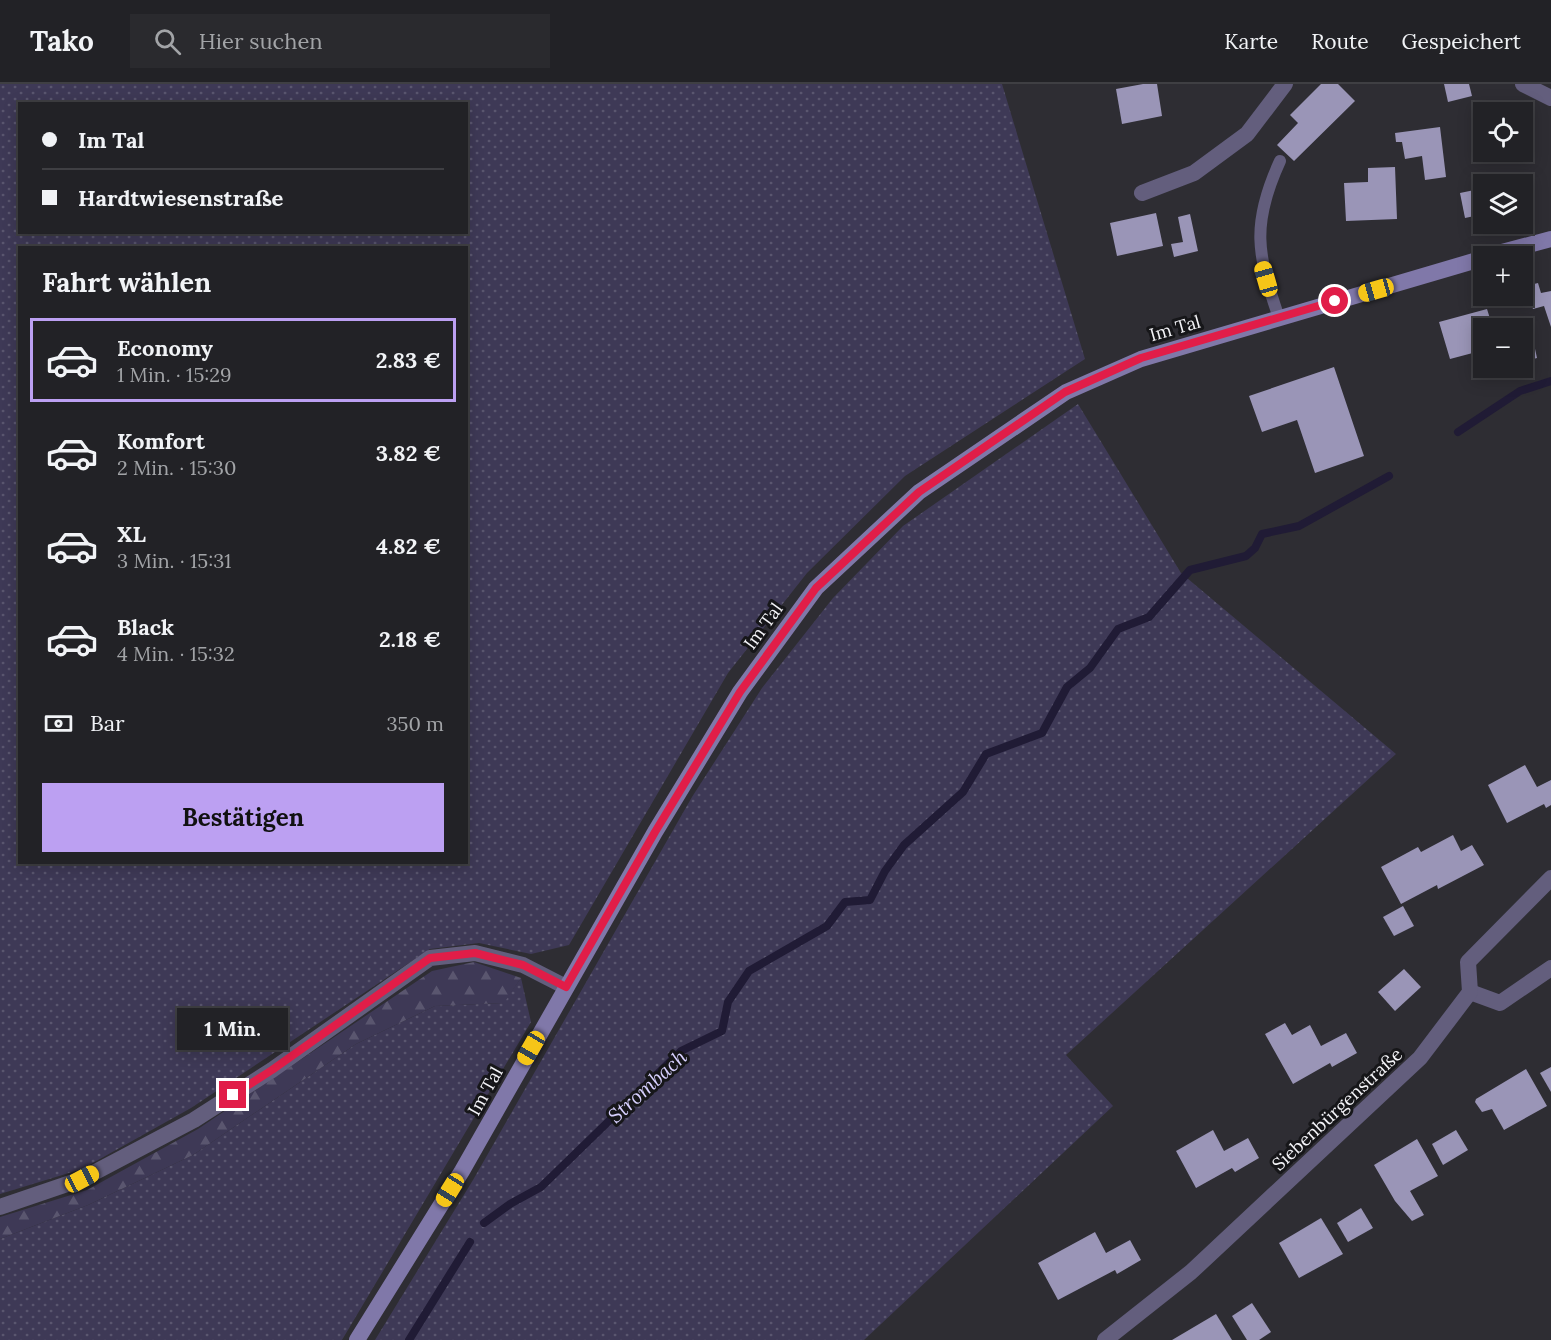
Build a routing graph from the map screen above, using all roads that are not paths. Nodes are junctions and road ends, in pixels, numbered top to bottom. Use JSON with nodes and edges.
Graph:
{"nodes":[{"id":1,"x":1285,"y":84,"type":"edge"},
{"id":2,"x":1523,"y":84,"type":"edge"},
{"id":3,"x":1551,"y":98,"type":"edge"},
{"id":4,"x":1280,"y":160,"type":"dead end"},
{"id":5,"x":1142,"y":193,"type":"dead end"},
{"id":6,"x":1551,"y":239,"type":"edge"},
{"id":7,"x":1525,"y":246,"type":"edge"},
{"id":8,"x":1473,"y":261,"type":"edge"},
{"id":9,"x":1279,"y":318,"type":"junction"},
{"id":10,"x":1551,"y":878,"type":"edge"},
{"id":11,"x":1551,"y":968,"type":"edge"},
{"id":12,"x":566,"y":987,"type":"junction"},
{"id":13,"x":1470,"y":992,"type":"junction"},
{"id":14,"x":0,"y":1207,"type":"edge"},
{"id":15,"x":357,"y":1340,"type":"edge"},
{"id":16,"x":1106,"y":1340,"type":"edge"}],
"edges":[{"from":1,"to":5,"type":"street"},
{"from":2,"to":3,"type":"street"},
{"from":4,"to":9,"type":"lane"},
{"from":6,"to":7,"type":"main road","name":"Im Tal"},
{"from":8,"to":9,"type":"main road","name":"Im Tal"},
{"from":9,"to":12,"type":"main road","name":"Im Tal"},
{"from":10,"to":13,"type":"street"},
{"from":11,"to":13,"type":"street"},
{"from":12,"to":14,"type":"street"},
{"from":12,"to":15,"type":"main road","name":"Im Tal"},
{"from":13,"to":16,"type":"street","name":"Siebenbürgenstraße"}]}
